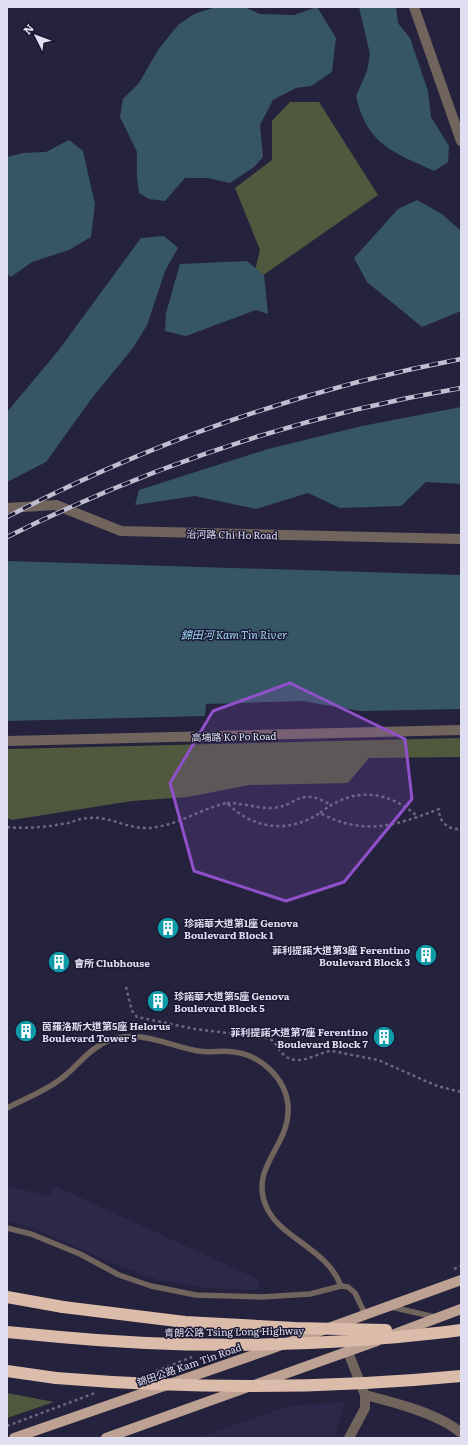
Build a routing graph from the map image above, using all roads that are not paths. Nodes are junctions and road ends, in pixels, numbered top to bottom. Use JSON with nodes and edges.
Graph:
{"nodes":[{"id":1,"x":414,"y":7,"type":"edge"},
{"id":2,"x":461,"y":141,"type":"edge"},
{"id":3,"x":7,"y":508,"type":"edge"},
{"id":4,"x":461,"y":539,"type":"edge"},
{"id":5,"x":461,"y":730,"type":"edge"},
{"id":6,"x":7,"y":741,"type":"edge"},
{"id":7,"x":7,"y":1108,"type":"edge"},
{"id":8,"x":7,"y":1228,"type":"edge"},
{"id":9,"x":461,"y":1280,"type":"edge"},
{"id":10,"x":341,"y":1286,"type":"junction"},
{"id":11,"x":7,"y":1296,"type":"edge"},
{"id":12,"x":388,"y":1307,"type":"junction"},
{"id":13,"x":461,"y":1309,"type":"edge"},
{"id":14,"x":365,"y":1314,"type":"junction"},
{"id":15,"x":437,"y":1317,"type":"junction"},
{"id":16,"x":461,"y":1330,"type":"edge"},
{"id":17,"x":7,"y":1332,"type":"edge"},
{"id":18,"x":446,"y":1332,"type":"junction"},
{"id":19,"x":348,"y":1352,"type":"junction"},
{"id":20,"x":7,"y":1371,"type":"edge"},
{"id":21,"x":461,"y":1376,"type":"edge"},
{"id":22,"x":366,"y":1395,"type":"junction"},
{"id":23,"x":461,"y":1433,"type":"edge"},
{"id":24,"x":14,"y":1438,"type":"edge"},
{"id":25,"x":106,"y":1438,"type":"edge"},
{"id":26,"x":349,"y":1438,"type":"edge"}],
"edges":[{"from":1,"to":2,"type":"street"},
{"from":3,"to":4,"type":"street","name":"治河路 Chi Ho Road"},
{"from":5,"to":6,"type":"street","name":"高埔路 Ko Po Road"},
{"from":7,"to":10,"type":"lane"},
{"from":8,"to":10,"type":"lane"},
{"from":9,"to":12,"type":"main road","name":"錦田公路 Kam Tin Road"},
{"from":10,"to":14,"type":"lane"},
{"from":11,"to":18,"type":"highway","bridge":true},
{"from":12,"to":14,"type":"main road","name":"錦田公路 Kam Tin Road"},
{"from":12,"to":15,"type":"lane"},
{"from":13,"to":15,"type":"main road"},
{"from":14,"to":24,"type":"main road","name":"錦田公路 Kam Tin Road"},
{"from":15,"to":19,"type":"main road"},
{"from":16,"to":18,"type":"highway","name":"青朗公路 Tsing Long Highway"},
{"from":17,"to":18,"type":"highway","name":"青朗公路 Tsing Long Highway","bridge":true},
{"from":19,"to":22,"type":"street"},
{"from":19,"to":25,"type":"main road"},
{"from":20,"to":21,"type":"highway","bridge":true},
{"from":22,"to":23,"type":"street"},
{"from":22,"to":26,"type":"street"}]}
